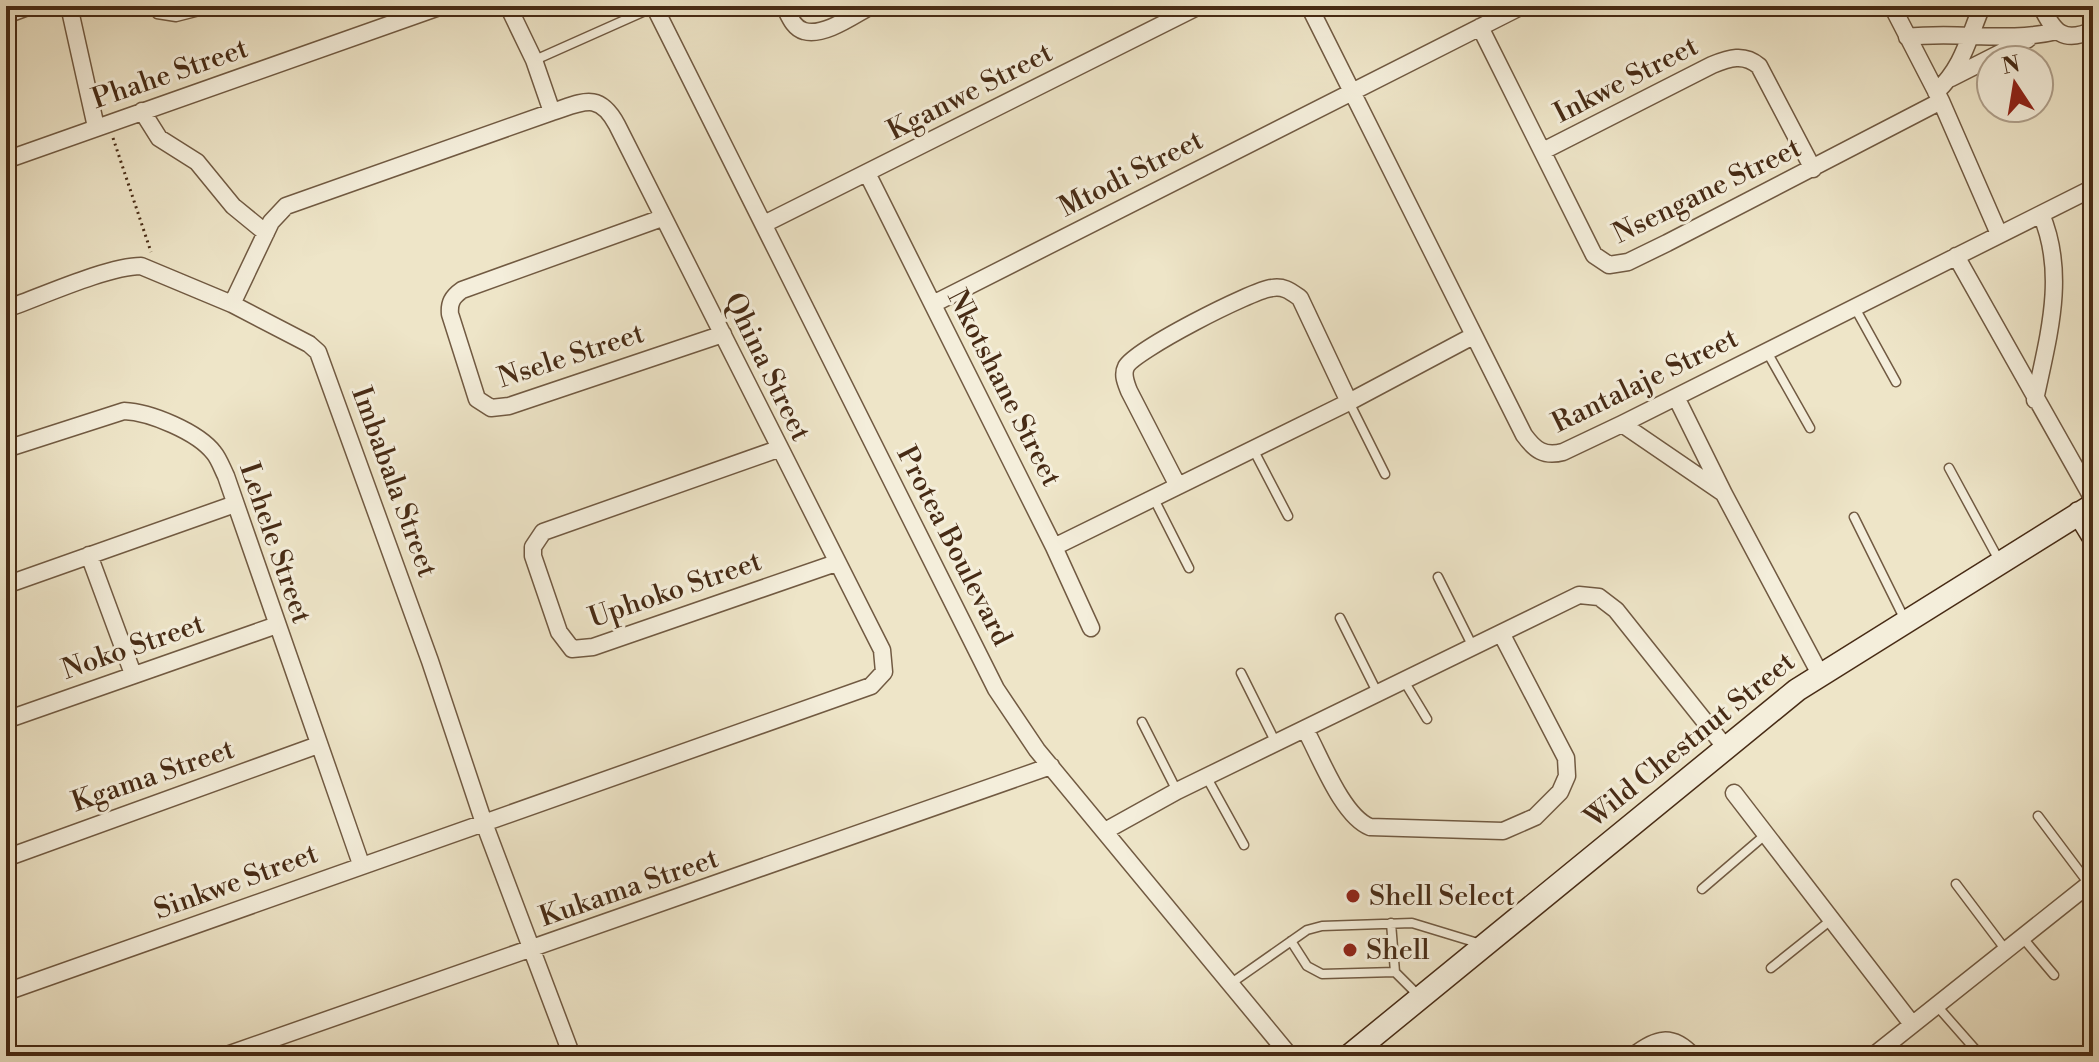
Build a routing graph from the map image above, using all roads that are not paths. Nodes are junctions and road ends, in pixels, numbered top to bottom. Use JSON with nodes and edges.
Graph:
{"nodes":[{"id":1,"x":30,"y":6,"type":"edge"},
{"id":2,"x":69,"y":6,"type":"edge"},
{"id":3,"x":151,"y":6,"type":"edge"},
{"id":4,"x":219,"y":6,"type":"edge"},
{"id":5,"x":442,"y":6,"type":"edge"},
{"id":6,"x":508,"y":6,"type":"edge"},
{"id":7,"x":654,"y":6,"type":"edge"},
{"id":8,"x":784,"y":6,"type":"edge"},
{"id":9,"x":871,"y":6,"type":"edge"},
{"id":10,"x":1199,"y":6,"type":"edge"},
{"id":11,"x":1309,"y":6,"type":"edge"},
{"id":12,"x":1522,"y":6,"type":"edge"},
{"id":13,"x":1892,"y":6,"type":"edge"},
{"id":14,"x":1982,"y":6,"type":"edge"},
{"id":15,"x":2041,"y":6,"type":"edge"},
{"id":16,"x":6,"y":15,"type":"edge"},
{"id":17,"x":1480,"y":27,"type":"junction"},
{"id":18,"x":2093,"y":30,"type":"edge"},
{"id":19,"x":2057,"y":31,"type":"junction"},
{"id":20,"x":1971,"y":34,"type":"junction"},
{"id":21,"x":1907,"y":37,"type":"junction"},
{"id":22,"x":2033,"y":37,"type":"junction"},
{"id":23,"x":534,"y":60,"type":"junction"},
{"id":24,"x":1951,"y":78,"type":"junction"},
{"id":25,"x":1352,"y":92,"type":"junction"},
{"id":26,"x":1938,"y":97,"type":"junction"},
{"id":27,"x":142,"y":111,"type":"junction"},
{"id":28,"x":552,"y":112,"type":"junction"},
{"id":29,"x":102,"y":125,"type":"junction"},
{"id":30,"x":1543,"y":151,"type":"junction"},
{"id":31,"x":6,"y":160,"type":"edge"},
{"id":32,"x":1813,"y":169,"type":"junction"},
{"id":33,"x":867,"y":173,"type":"junction"},
{"id":34,"x":2093,"y":188,"type":"edge"},
{"id":35,"x":2041,"y":214,"type":"junction"},
{"id":36,"x":662,"y":218,"type":"junction"},
{"id":37,"x":764,"y":224,"type":"junction"},
{"id":38,"x":266,"y":233,"type":"junction"},
{"id":39,"x":1999,"y":234,"type":"junction"},
{"id":40,"x":1956,"y":256,"type":"junction"},
{"id":41,"x":232,"y":304,"type":"junction"},
{"id":42,"x":933,"y":304,"type":"junction"},
{"id":43,"x":1854,"y":308,"type":"junction"},
{"id":44,"x":6,"y":309,"type":"edge"},
{"id":45,"x":723,"y":334,"type":"junction"},
{"id":46,"x":1473,"y":336,"type":"junction"},
{"id":47,"x":1767,"y":352,"type":"junction"},
{"id":48,"x":1896,"y":382,"type":"dead end"},
{"id":49,"x":1676,"y":397,"type":"junction"},
{"id":50,"x":2035,"y":400,"type":"junction"},
{"id":51,"x":1349,"y":402,"type":"junction"},
{"id":52,"x":1622,"y":424,"type":"junction"},
{"id":53,"x":1810,"y":428,"type":"dead end"},
{"id":54,"x":6,"y":449,"type":"edge"},
{"id":55,"x":778,"y":449,"type":"junction"},
{"id":56,"x":1253,"y":449,"type":"junction"},
{"id":57,"x":1949,"y":468,"type":"dead end"},
{"id":58,"x":1385,"y":474,"type":"dead end"},
{"id":59,"x":1178,"y":486,"type":"junction"},
{"id":60,"x":1724,"y":494,"type":"junction"},
{"id":61,"x":1154,"y":499,"type":"junction"},
{"id":62,"x":235,"y":504,"type":"junction"},
{"id":63,"x":2088,"y":506,"type":"edge"},
{"id":64,"x":1288,"y":516,"type":"dead end"},
{"id":65,"x":1854,"y":517,"type":"dead end"},
{"id":66,"x":2093,"y":536,"type":"edge"},
{"id":67,"x":1054,"y":547,"type":"junction"},
{"id":68,"x":89,"y":555,"type":"junction"},
{"id":69,"x":2000,"y":562,"type":"junction"},
{"id":70,"x":836,"y":563,"type":"junction"},
{"id":71,"x":1189,"y":568,"type":"dead end"},
{"id":72,"x":1438,"y":577,"type":"dead end"},
{"id":73,"x":6,"y":585,"type":"edge"},
{"id":74,"x":1340,"y":618,"type":"dead end"},
{"id":75,"x":1905,"y":621,"type":"junction"},
{"id":76,"x":277,"y":625,"type":"junction"},
{"id":77,"x":1091,"y":628,"type":"dead end"},
{"id":78,"x":1501,"y":633,"type":"junction"},
{"id":79,"x":1472,"y":645,"type":"junction"},
{"id":80,"x":1241,"y":673,"type":"dead end"},
{"id":81,"x":133,"y":674,"type":"junction"},
{"id":82,"x":1820,"y":674,"type":"junction"},
{"id":83,"x":1403,"y":681,"type":"junction"},
{"id":84,"x":1377,"y":692,"type":"junction"},
{"id":85,"x":1427,"y":719,"type":"dead end"},
{"id":86,"x":6,"y":720,"type":"edge"},
{"id":87,"x":1142,"y":722,"type":"dead end"},
{"id":88,"x":1305,"y":729,"type":"junction"},
{"id":89,"x":1277,"y":743,"type":"junction"},
{"id":90,"x":318,"y":745,"type":"junction"},
{"id":91,"x":1726,"y":748,"type":"junction"},
{"id":92,"x":1051,"y":766,"type":"junction"},
{"id":93,"x":1207,"y":778,"type":"junction"},
{"id":94,"x":1177,"y":791,"type":"junction"},
{"id":95,"x":1734,"y":793,"type":"dead end"},
{"id":96,"x":2038,"y":816,"type":"dead end"},
{"id":97,"x":484,"y":823,"type":"junction"},
{"id":98,"x":1105,"y":831,"type":"junction"},
{"id":99,"x":1766,"y":834,"type":"junction"},
{"id":100,"x":1244,"y":845,"type":"dead end"},
{"id":101,"x":6,"y":858,"type":"edge"},
{"id":102,"x":361,"y":864,"type":"junction"},
{"id":103,"x":2091,"y":882,"type":"edge"},
{"id":104,"x":1956,"y":884,"type":"dead end"},
{"id":105,"x":1702,"y":889,"type":"dead end"},
{"id":106,"x":1832,"y":920,"type":"junction"},
{"id":107,"x":1391,"y":923,"type":"junction"},
{"id":108,"x":2022,"y":936,"type":"junction"},
{"id":109,"x":1291,"y":941,"type":"junction"},
{"id":110,"x":1485,"y":945,"type":"junction"},
{"id":111,"x":533,"y":949,"type":"junction"},
{"id":112,"x":2005,"y":949,"type":"junction"},
{"id":113,"x":1771,"y":968,"type":"dead end"},
{"id":114,"x":1395,"y":972,"type":"junction"},
{"id":115,"x":2054,"y":975,"type":"dead end"},
{"id":116,"x":1230,"y":984,"type":"junction"},
{"id":117,"x":6,"y":992,"type":"edge"},
{"id":118,"x":1421,"y":997,"type":"junction"},
{"id":119,"x":1936,"y":1005,"type":"junction"},
{"id":120,"x":1912,"y":1024,"type":"junction"},
{"id":121,"x":224,"y":1056,"type":"edge"},
{"id":122,"x":572,"y":1056,"type":"edge"},
{"id":123,"x":1290,"y":1056,"type":"edge"},
{"id":124,"x":1349,"y":1056,"type":"edge"},
{"id":125,"x":1633,"y":1056,"type":"edge"},
{"id":126,"x":1693,"y":1056,"type":"edge"},
{"id":127,"x":1873,"y":1056,"type":"edge"},
{"id":128,"x":1981,"y":1056,"type":"edge"}],
"edges":[{"from":1,"to":16,"type":"street"},
{"from":2,"to":29,"type":"street"},
{"from":3,"to":4,"type":"lane"},
{"from":5,"to":27,"type":"street","name":"Phahe Street"},
{"from":6,"to":23,"type":"street"},
{"from":7,"to":23,"type":"lane"},
{"from":7,"to":37,"type":"street","name":"Protea Boulevard"},
{"from":8,"to":9,"type":"street"},
{"from":10,"to":33,"type":"street","name":"Kganwe Street"},
{"from":11,"to":25,"type":"street","name":"Rantalaje Street"},
{"from":12,"to":17,"type":"street","name":"Mtodi Street"},
{"from":13,"to":21,"type":"street"},
{"from":14,"to":20,"type":"street"},
{"from":15,"to":19,"type":"street"},
{"from":17,"to":25,"type":"street","name":"Mtodi Street"},
{"from":17,"to":30,"type":"street","name":"Nsengane Street"},
{"from":18,"to":19,"type":"street"},
{"from":19,"to":22,"type":"street"},
{"from":20,"to":21,"type":"street"},
{"from":20,"to":22,"type":"street"},
{"from":20,"to":24,"type":"street"},
{"from":21,"to":26,"type":"street"},
{"from":22,"to":24,"type":"street"},
{"from":23,"to":28,"type":"street"},
{"from":24,"to":26,"type":"street","name":"Nsengane Street"},
{"from":25,"to":42,"type":"street","name":"Mtodi Street"},
{"from":25,"to":46,"type":"street","name":"Rantalaje Street"},
{"from":26,"to":32,"type":"street","name":"Nsengane Street"},
{"from":26,"to":39,"type":"street"},
{"from":27,"to":29,"type":"street","name":"Phahe Street"},
{"from":27,"to":38,"type":"street"},
{"from":28,"to":36,"type":"street","name":"Qhina Street"},
{"from":28,"to":38,"type":"street","name":"Qhina Street"},
{"from":29,"to":31,"type":"street","name":"Phahe Street"},
{"from":30,"to":32,"type":"street","name":"Inkwe Street"},
{"from":30,"to":32,"type":"street","name":"Nsengane Street"},
{"from":33,"to":37,"type":"street","name":"Kganwe Street"},
{"from":33,"to":42,"type":"street","name":"Nkotshane Street"},
{"from":34,"to":35,"type":"street","name":"Rantalaje Street"},
{"from":35,"to":39,"type":"street","name":"Rantalaje Street"},
{"from":35,"to":50,"type":"street"},
{"from":36,"to":45,"type":"street","name":"Qhina Street"},
{"from":36,"to":45,"type":"street","name":"Nsele Street"},
{"from":37,"to":92,"type":"street","name":"Protea Boulevard"},
{"from":38,"to":41,"type":"street","name":"Qhina Street"},
{"from":39,"to":40,"type":"street","name":"Rantalaje Street"},
{"from":40,"to":43,"type":"street","name":"Rantalaje Street"},
{"from":40,"to":50,"type":"street"},
{"from":41,"to":44,"type":"street","name":"Imbabala Street"},
{"from":41,"to":97,"type":"street","name":"Imbabala Street"},
{"from":42,"to":67,"type":"street","name":"Nkotshane Street"},
{"from":43,"to":47,"type":"street","name":"Rantalaje Street"},
{"from":43,"to":48,"type":"lane"},
{"from":45,"to":55,"type":"street","name":"Qhina Street"},
{"from":46,"to":51,"type":"street"},
{"from":46,"to":52,"type":"street","name":"Rantalaje Street"},
{"from":47,"to":49,"type":"street","name":"Rantalaje Street"},
{"from":47,"to":53,"type":"lane"},
{"from":49,"to":52,"type":"street","name":"Rantalaje Street"},
{"from":49,"to":60,"type":"street"},
{"from":50,"to":63,"type":"street"},
{"from":51,"to":56,"type":"street"},
{"from":51,"to":58,"type":"lane"},
{"from":51,"to":59,"type":"street"},
{"from":52,"to":60,"type":"street"},
{"from":54,"to":62,"type":"street","name":"Lehele Street"},
{"from":55,"to":70,"type":"street","name":"Qhina Street"},
{"from":55,"to":70,"type":"street","name":"Uphoko Street"},
{"from":56,"to":59,"type":"street"},
{"from":56,"to":64,"type":"lane"},
{"from":57,"to":69,"type":"lane"},
{"from":59,"to":61,"type":"street"},
{"from":60,"to":82,"type":"street"},
{"from":61,"to":67,"type":"street"},
{"from":61,"to":71,"type":"lane"},
{"from":62,"to":68,"type":"street"},
{"from":62,"to":76,"type":"street","name":"Lehele Street"},
{"from":63,"to":66,"type":"street"},
{"from":63,"to":69,"type":"street","name":"Wild Chestnut Street"},
{"from":65,"to":75,"type":"lane"},
{"from":67,"to":77,"type":"street","name":"Nkotshane Street"},
{"from":68,"to":73,"type":"street"},
{"from":68,"to":81,"type":"street"},
{"from":69,"to":75,"type":"street","name":"Wild Chestnut Street"},
{"from":70,"to":97,"type":"street","name":"Qhina Street"},
{"from":72,"to":79,"type":"lane"},
{"from":74,"to":84,"type":"lane"},
{"from":75,"to":82,"type":"street","name":"Wild Chestnut Street"},
{"from":76,"to":81,"type":"street","name":"Noko Street"},
{"from":76,"to":90,"type":"street","name":"Lehele Street"},
{"from":78,"to":79,"type":"street"},
{"from":78,"to":88,"type":"street"},
{"from":78,"to":91,"type":"street"},
{"from":79,"to":83,"type":"street"},
{"from":80,"to":89,"type":"lane"},
{"from":81,"to":86,"type":"street","name":"Noko Street"},
{"from":82,"to":91,"type":"street","name":"Wild Chestnut Street"},
{"from":83,"to":84,"type":"street"},
{"from":83,"to":85,"type":"lane"},
{"from":84,"to":88,"type":"street"},
{"from":87,"to":94,"type":"lane"},
{"from":88,"to":89,"type":"street"},
{"from":89,"to":93,"type":"street"},
{"from":90,"to":101,"type":"street","name":"Kgama Street"},
{"from":90,"to":102,"type":"street","name":"Lehele Street"},
{"from":91,"to":110,"type":"street","name":"Wild Chestnut Street"},
{"from":92,"to":98,"type":"street","name":"Protea Boulevard"},
{"from":92,"to":111,"type":"street","name":"Kukama Street"},
{"from":93,"to":94,"type":"street"},
{"from":93,"to":100,"type":"lane"},
{"from":94,"to":98,"type":"street"},
{"from":95,"to":99,"type":"street"},
{"from":96,"to":103,"type":"lane"},
{"from":97,"to":102,"type":"street","name":"Sinkwe Street"},
{"from":97,"to":111,"type":"street","name":"Imbabala Street"},
{"from":98,"to":116,"type":"street","name":"Protea Boulevard"},
{"from":99,"to":105,"type":"lane"},
{"from":99,"to":106,"type":"street"},
{"from":102,"to":117,"type":"street","name":"Sinkwe Street"},
{"from":103,"to":108,"type":"street"},
{"from":104,"to":112,"type":"lane"},
{"from":106,"to":113,"type":"lane"},
{"from":106,"to":120,"type":"street"},
{"from":107,"to":109,"type":"lane"},
{"from":107,"to":110,"type":"lane"},
{"from":107,"to":114,"type":"lane"},
{"from":108,"to":112,"type":"street"},
{"from":108,"to":115,"type":"lane"},
{"from":109,"to":114,"type":"lane"},
{"from":109,"to":116,"type":"lane"},
{"from":110,"to":118,"type":"street","name":"Wild Chestnut Street"},
{"from":111,"to":121,"type":"street","name":"Kukama Street"},
{"from":111,"to":122,"type":"street","name":"Imbabala Street"},
{"from":112,"to":119,"type":"street"},
{"from":114,"to":118,"type":"lane"},
{"from":116,"to":123,"type":"street","name":"Protea Boulevard"},
{"from":118,"to":124,"type":"street","name":"Wild Chestnut Street"},
{"from":119,"to":120,"type":"street"},
{"from":119,"to":128,"type":"lane"},
{"from":120,"to":127,"type":"street"},
{"from":125,"to":126,"type":"street"}]}
